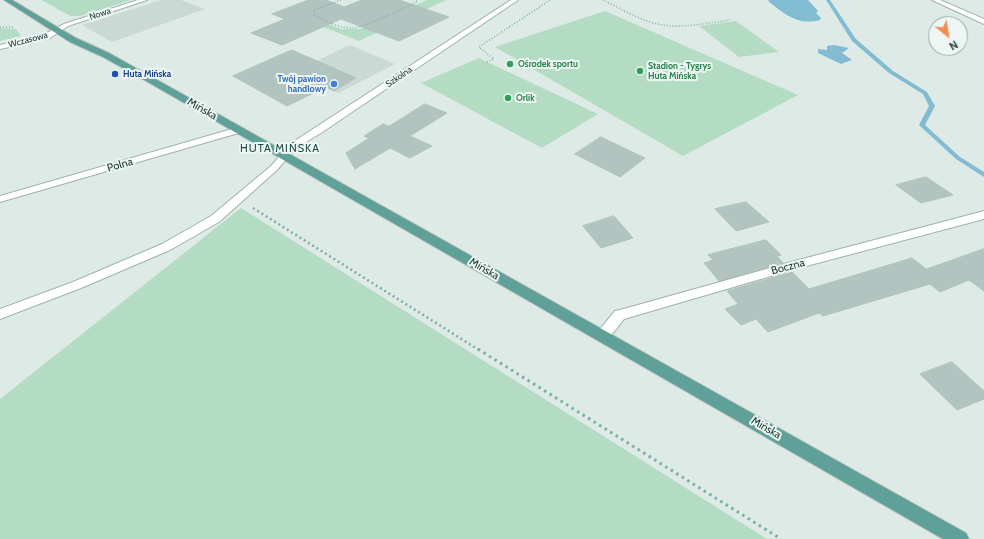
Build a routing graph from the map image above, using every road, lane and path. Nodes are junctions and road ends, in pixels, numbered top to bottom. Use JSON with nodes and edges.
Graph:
{"nodes":[{"id":1,"x":7,"y":0,"type":"edge"},
{"id":2,"x":144,"y":0,"type":"edge"},
{"id":3,"x":341,"y":0,"type":"edge"},
{"id":4,"x":418,"y":0,"type":"edge"},
{"id":5,"x":550,"y":0,"type":"edge"},
{"id":6,"x":603,"y":0,"type":"edge"},
{"id":7,"x":935,"y":0,"type":"edge"},
{"id":8,"x":497,"y":1,"type":"edge"},
{"id":9,"x":512,"y":2,"type":"edge"},
{"id":10,"x":730,"y":20,"type":"dead end"},
{"id":11,"x":984,"y":22,"type":"edge"},
{"id":12,"x":56,"y":31,"type":"junction"},
{"id":13,"x":0,"y":47,"type":"edge"},
{"id":14,"x":487,"y":62,"type":"dead end"},
{"id":15,"x":239,"y":130,"type":"junction"},
{"id":16,"x":284,"y":155,"type":"junction"},
{"id":17,"x":0,"y":199,"type":"edge"},
{"id":18,"x":239,"y":200,"type":"junction"},
{"id":19,"x":984,"y":215,"type":"edge"},
{"id":20,"x":0,"y":314,"type":"edge"},
{"id":21,"x":602,"y":335,"type":"junction"},
{"id":22,"x":782,"y":539,"type":"edge"},
{"id":23,"x":960,"y":539,"type":"edge"}],
"edges":[{"from":1,"to":12,"type":"main road","name":"Mińska"},
{"from":2,"to":12,"type":"street","name":"Nowa"},
{"from":3,"to":4,"type":"path"},
{"from":5,"to":14,"type":"path"},
{"from":6,"to":10,"type":"path"},
{"from":7,"to":11,"type":"street"},
{"from":8,"to":9,"type":"street"},
{"from":9,"to":16,"type":"street","name":"Szkolna"},
{"from":12,"to":13,"type":"street","name":"Wczasowa"},
{"from":12,"to":15,"type":"main road","name":"Mińska"},
{"from":15,"to":16,"type":"main road","name":"Mińska"},
{"from":15,"to":17,"type":"street","name":"Polna"},
{"from":16,"to":18,"type":"street","name":"Szkolna"},
{"from":16,"to":21,"type":"main road","name":"Mińska"},
{"from":18,"to":20,"type":"street","name":"Szkolna"},
{"from":18,"to":22,"type":"path"},
{"from":19,"to":21,"type":"street","name":"Boczna"},
{"from":21,"to":23,"type":"main road","name":"Mińska"}]}
